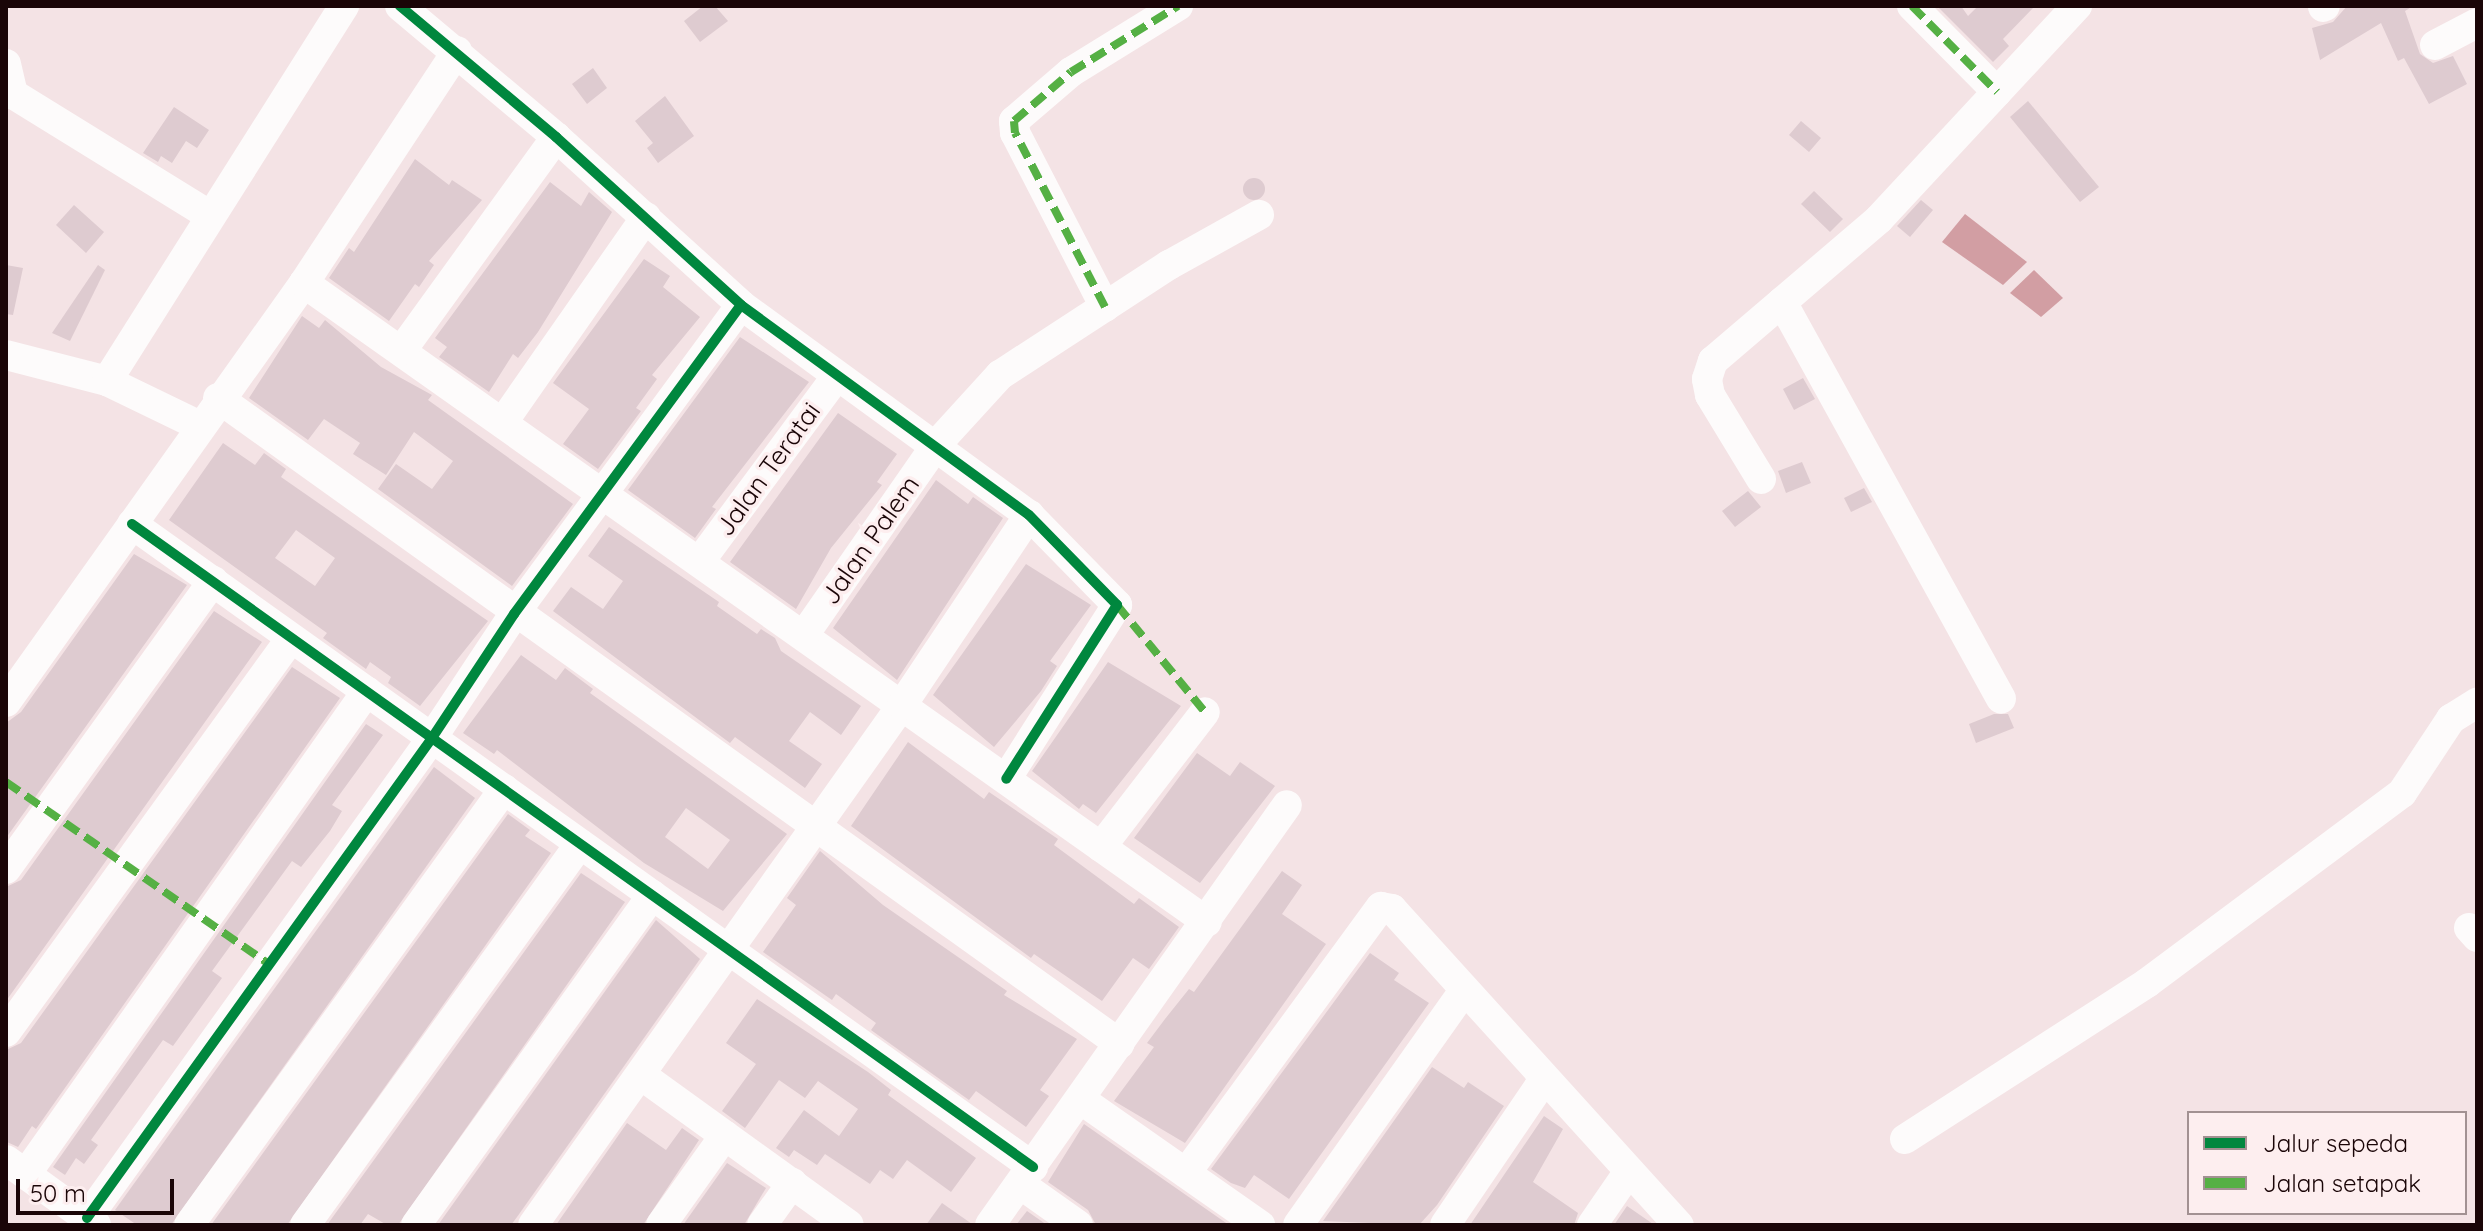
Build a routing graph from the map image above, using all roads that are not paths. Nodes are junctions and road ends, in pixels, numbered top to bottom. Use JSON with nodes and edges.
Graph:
{"nodes":[{"id":1,"x":344,"y":6,"type":"edge"},
{"id":2,"x":400,"y":6,"type":"edge"},
{"id":3,"x":1178,"y":6,"type":"edge"},
{"id":4,"x":1912,"y":6,"type":"edge"},
{"id":5,"x":2077,"y":6,"type":"edge"},
{"id":6,"x":2477,"y":23,"type":"edge"},
{"id":7,"x":2435,"y":45,"type":"dead end"},
{"id":8,"x":457,"y":51,"type":"junction"},
{"id":9,"x":6,"y":64,"type":"edge"},
{"id":10,"x":1997,"y":92,"type":"junction"},
{"id":11,"x":9,"y":103,"type":"edge"},
{"id":12,"x":556,"y":137,"type":"junction"},
{"id":13,"x":209,"y":215,"type":"junction"},
{"id":14,"x":1259,"y":215,"type":"dead end"},
{"id":15,"x":646,"y":217,"type":"junction"},
{"id":16,"x":304,"y":283,"type":"junction"},
{"id":17,"x":1782,"y":302,"type":"junction"},
{"id":18,"x":741,"y":305,"type":"junction"},
{"id":19,"x":1105,"y":307,"type":"junction"},
{"id":20,"x":402,"y":350,"type":"junction"},
{"id":21,"x":6,"y":355,"type":"edge"},
{"id":22,"x":837,"y":376,"type":"junction"},
{"id":23,"x":107,"y":381,"type":"junction"},
{"id":24,"x":218,"y":398,"type":"junction"},
{"id":25,"x":503,"y":422,"type":"junction"},
{"id":26,"x":198,"y":425,"type":"junction"},
{"id":27,"x":936,"y":445,"type":"junction"},
{"id":28,"x":1761,"y":479,"type":"dead end"},
{"id":29,"x":605,"y":494,"type":"junction"},
{"id":30,"x":1029,"y":515,"type":"junction"},
{"id":31,"x":132,"y":524,"type":"junction"},
{"id":32,"x":700,"y":561,"type":"junction"},
{"id":33,"x":213,"y":581,"type":"junction"},
{"id":34,"x":514,"y":614,"type":"junction"},
{"id":35,"x":804,"y":635,"type":"junction"},
{"id":36,"x":291,"y":638,"type":"junction"},
{"id":37,"x":367,"y":691,"type":"junction"},
{"id":38,"x":2001,"y":698,"type":"dead end"},
{"id":39,"x":6,"y":702,"type":"edge"},
{"id":40,"x":2477,"y":703,"type":"edge"},
{"id":41,"x":902,"y":705,"type":"junction"},
{"id":42,"x":1205,"y":712,"type":"dead end"},
{"id":43,"x":432,"y":738,"type":"junction"},
{"id":44,"x":1006,"y":779,"type":"junction"},
{"id":45,"x":504,"y":789,"type":"junction"},
{"id":46,"x":1287,"y":805,"type":"dead end"},
{"id":47,"x":814,"y":827,"type":"junction"},
{"id":48,"x":580,"y":844,"type":"junction"},
{"id":49,"x":1101,"y":847,"type":"junction"},
{"id":50,"x":6,"y":869,"type":"edge"},
{"id":51,"x":652,"y":895,"type":"junction"},
{"id":52,"x":1207,"y":922,"type":"junction"},
{"id":53,"x":730,"y":950,"type":"junction"},
{"id":54,"x":1463,"y":992,"type":"junction"},
{"id":55,"x":6,"y":1032,"type":"edge"},
{"id":56,"x":1120,"y":1044,"type":"junction"},
{"id":57,"x":641,"y":1075,"type":"junction"},
{"id":58,"x":1543,"y":1081,"type":"junction"},
{"id":59,"x":1080,"y":1099,"type":"junction"},
{"id":60,"x":725,"y":1135,"type":"junction"},
{"id":61,"x":1905,"y":1139,"type":"dead end"},
{"id":62,"x":16,"y":1167,"type":"edge"},
{"id":63,"x":1186,"y":1173,"type":"junction"},
{"id":64,"x":1627,"y":1174,"type":"junction"},
{"id":65,"x":1026,"y":1175,"type":"junction"},
{"id":66,"x":792,"y":1183,"type":"junction"},
{"id":67,"x":92,"y":1222,"type":"edge"},
{"id":68,"x":189,"y":1225,"type":"edge"},
{"id":69,"x":305,"y":1225,"type":"edge"},
{"id":70,"x":416,"y":1225,"type":"edge"},
{"id":71,"x":533,"y":1225,"type":"edge"},
{"id":72,"x":661,"y":1225,"type":"edge"},
{"id":73,"x":762,"y":1225,"type":"edge"},
{"id":74,"x":849,"y":1225,"type":"edge"},
{"id":75,"x":990,"y":1225,"type":"edge"},
{"id":76,"x":1078,"y":1225,"type":"edge"},
{"id":77,"x":1260,"y":1225,"type":"edge"},
{"id":78,"x":1298,"y":1225,"type":"edge"},
{"id":79,"x":1445,"y":1225,"type":"edge"},
{"id":80,"x":1592,"y":1225,"type":"edge"},
{"id":81,"x":1679,"y":1225,"type":"edge"}],
"edges":[{"from":1,"to":13,"type":"street"},
{"from":2,"to":8,"type":"street"},
{"from":3,"to":19,"type":"street"},
{"from":4,"to":10,"type":"street"},
{"from":5,"to":10,"type":"street"},
{"from":6,"to":7,"type":"street"},
{"from":8,"to":12,"type":"street"},
{"from":8,"to":16,"type":"street"},
{"from":9,"to":11,"type":"street"},
{"from":10,"to":17,"type":"street"},
{"from":11,"to":13,"type":"street"},
{"from":12,"to":15,"type":"street"},
{"from":12,"to":20,"type":"street"},
{"from":13,"to":23,"type":"street"},
{"from":14,"to":19,"type":"street","name":"Jalan Palem"},
{"from":15,"to":18,"type":"street"},
{"from":15,"to":25,"type":"street"},
{"from":16,"to":20,"type":"street"},
{"from":16,"to":24,"type":"street"},
{"from":17,"to":28,"type":"street"},
{"from":17,"to":38,"type":"street"},
{"from":18,"to":22,"type":"street"},
{"from":18,"to":29,"type":"street"},
{"from":19,"to":27,"type":"street","name":"Jalan Palem"},
{"from":20,"to":25,"type":"street"},
{"from":21,"to":23,"type":"street"},
{"from":22,"to":27,"type":"street"},
{"from":22,"to":32,"type":"street","name":"Jalan Teratai"},
{"from":23,"to":26,"type":"street"},
{"from":24,"to":26,"type":"street"},
{"from":24,"to":34,"type":"street"},
{"from":25,"to":29,"type":"street"},
{"from":26,"to":31,"type":"street"},
{"from":27,"to":30,"type":"street"},
{"from":27,"to":35,"type":"street","name":"Jalan Palem"},
{"from":29,"to":32,"type":"street"},
{"from":29,"to":34,"type":"street"},
{"from":30,"to":41,"type":"street"},
{"from":30,"to":44,"type":"street"},
{"from":31,"to":33,"type":"street"},
{"from":31,"to":39,"type":"street"},
{"from":32,"to":35,"type":"street"},
{"from":33,"to":36,"type":"street"},
{"from":33,"to":50,"type":"street"},
{"from":34,"to":43,"type":"street"},
{"from":34,"to":47,"type":"street"},
{"from":35,"to":41,"type":"street"},
{"from":36,"to":37,"type":"street"},
{"from":36,"to":55,"type":"street"},
{"from":37,"to":43,"type":"street"},
{"from":37,"to":62,"type":"street"},
{"from":40,"to":61,"type":"street"},
{"from":41,"to":44,"type":"street"},
{"from":41,"to":47,"type":"street"},
{"from":42,"to":49,"type":"street"},
{"from":43,"to":45,"type":"street"},
{"from":43,"to":67,"type":"street"},
{"from":44,"to":49,"type":"street"},
{"from":45,"to":48,"type":"street"},
{"from":45,"to":68,"type":"street"},
{"from":46,"to":52,"type":"street"},
{"from":47,"to":53,"type":"street"},
{"from":47,"to":56,"type":"street"},
{"from":48,"to":51,"type":"street"},
{"from":48,"to":69,"type":"street"},
{"from":49,"to":52,"type":"street"},
{"from":51,"to":53,"type":"street"},
{"from":51,"to":70,"type":"street"},
{"from":52,"to":56,"type":"street"},
{"from":53,"to":57,"type":"street"},
{"from":53,"to":65,"type":"street"},
{"from":54,"to":58,"type":"street"},
{"from":54,"to":63,"type":"street"},
{"from":54,"to":78,"type":"street"},
{"from":56,"to":59,"type":"street"},
{"from":57,"to":60,"type":"street"},
{"from":57,"to":71,"type":"street"},
{"from":58,"to":64,"type":"street"},
{"from":58,"to":79,"type":"street"},
{"from":59,"to":63,"type":"street"},
{"from":59,"to":65,"type":"street"},
{"from":60,"to":66,"type":"street"},
{"from":60,"to":72,"type":"street"},
{"from":62,"to":67,"type":"street"},
{"from":63,"to":77,"type":"street"},
{"from":64,"to":80,"type":"street"},
{"from":64,"to":81,"type":"street"},
{"from":65,"to":75,"type":"street"},
{"from":65,"to":76,"type":"street"},
{"from":66,"to":73,"type":"street"},
{"from":66,"to":74,"type":"street"}]}
